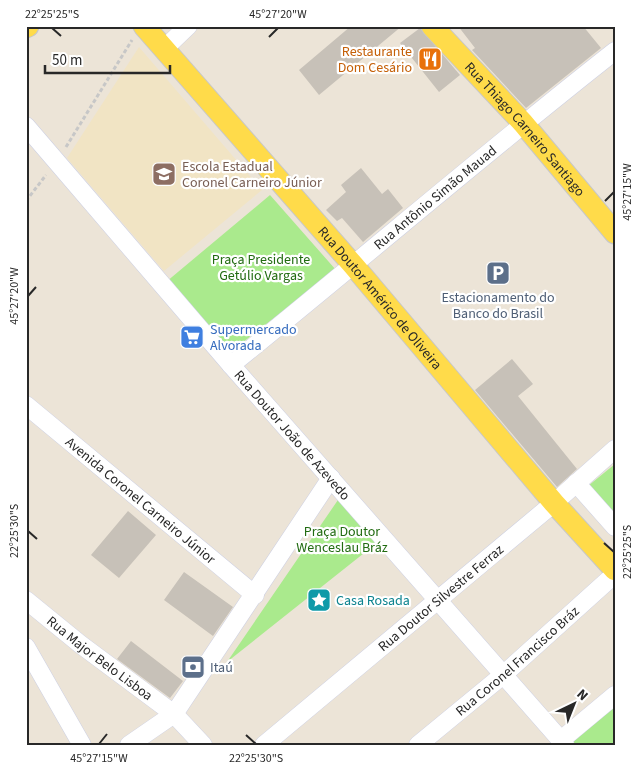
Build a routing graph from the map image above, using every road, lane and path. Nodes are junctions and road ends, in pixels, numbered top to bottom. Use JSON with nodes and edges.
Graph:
{"nodes":[{"id":1,"x":188,"y":26,"type":"edge"},
{"id":2,"x":432,"y":26,"type":"edge"},
{"id":3,"x":140,"y":30,"type":"edge"},
{"id":4,"x":164,"y":49,"type":"junction"},
{"id":5,"x":615,"y":50,"type":"edge"},
{"id":6,"x":523,"y":123,"type":"junction"},
{"id":7,"x":26,"y":126,"type":"edge"},
{"id":8,"x":57,"y":161,"type":"junction"},
{"id":9,"x":26,"y":201,"type":"edge"},
{"id":10,"x":615,"y":233,"type":"edge"},
{"id":11,"x":354,"y":266,"type":"junction"},
{"id":12,"x":231,"y":365,"type":"junction"},
{"id":13,"x":26,"y":405,"type":"edge"},
{"id":14,"x":615,"y":449,"type":"edge"},
{"id":15,"x":332,"y":478,"type":"junction"},
{"id":16,"x":576,"y":483,"type":"junction"},
{"id":17,"x":554,"y":503,"type":"junction"},
{"id":18,"x":615,"y":527,"type":"edge"},
{"id":19,"x":615,"y":570,"type":"edge"},
{"id":20,"x":615,"y":574,"type":"edge"},
{"id":21,"x":255,"y":596,"type":"junction"},
{"id":22,"x":26,"y":600,"type":"edge"},
{"id":23,"x":438,"y":600,"type":"junction"},
{"id":24,"x":26,"y":646,"type":"edge"},
{"id":25,"x":26,"y":670,"type":"edge"},
{"id":26,"x":503,"y":675,"type":"junction"},
{"id":27,"x":615,"y":695,"type":"edge"},
{"id":28,"x":53,"y":696,"type":"junction"},
{"id":29,"x":174,"y":714,"type":"junction"},
{"id":30,"x":563,"y":742,"type":"edge"},
{"id":31,"x":82,"y":745,"type":"edge"},
{"id":32,"x":129,"y":745,"type":"edge"},
{"id":33,"x":203,"y":745,"type":"edge"},
{"id":34,"x":264,"y":745,"type":"edge"},
{"id":35,"x":418,"y":745,"type":"edge"}],
"edges":[{"from":1,"to":4,"type":"street"},
{"from":2,"to":6,"type":"main road","name":"Rua Thiago Carneiro Santiago"},
{"from":3,"to":4,"type":"main road","name":"Rua Doutor Américo de Oliveira"},
{"from":3,"to":8,"type":"path"},
{"from":4,"to":11,"type":"main road","name":"Rua Doutor Américo de Oliveira"},
{"from":5,"to":6,"type":"street","name":"Rua Antônio Simão Mauad"},
{"from":6,"to":10,"type":"main road","name":"Rua Thiago Carneiro Santiago"},
{"from":6,"to":11,"type":"street","name":"Rua Antônio Simão Mauad"},
{"from":7,"to":8,"type":"street","name":"Rua Doutor João de Azevedo"},
{"from":8,"to":9,"type":"path"},
{"from":8,"to":12,"type":"street","name":"Rua Doutor João de Azevedo"},
{"from":11,"to":12,"type":"street","name":"Rua Antônio Simão Mauad"},
{"from":11,"to":17,"type":"main road","name":"Rua Doutor Américo de Oliveira"},
{"from":12,"to":15,"type":"street","name":"Rua Doutor João de Azevedo"},
{"from":13,"to":21,"type":"street","name":"Avenida Coronel Carneiro Júnior"},
{"from":14,"to":16,"type":"street","name":"Rua Doutor Silvestre Ferraz"},
{"from":15,"to":21,"type":"street"},
{"from":15,"to":23,"type":"street","name":"Rua Doutor João de Azevedo"},
{"from":16,"to":17,"type":"street","name":"Rua Doutor Silvestre Ferraz"},
{"from":16,"to":18,"type":"street"},
{"from":17,"to":19,"type":"main road","name":"Rua Doutor Américo de Oliveira"},
{"from":17,"to":23,"type":"street","name":"Rua Doutor Silvestre Ferraz"},
{"from":20,"to":26,"type":"street","name":"Rua Coronel Francisco Bráz"},
{"from":21,"to":29,"type":"street"},
{"from":22,"to":29,"type":"street","name":"Rua Major Belo Lisboa"},
{"from":23,"to":26,"type":"street","name":"Rua Doutor João de Azevedo"},
{"from":23,"to":34,"type":"street","name":"Rua Doutor Silvestre Ferraz"},
{"from":24,"to":28,"type":"street"},
{"from":25,"to":28,"type":"street"},
{"from":26,"to":30,"type":"street","name":"Rua Doutor João de Azevedo"},
{"from":26,"to":35,"type":"street","name":"Rua Coronel Francisco Bráz"},
{"from":27,"to":30,"type":"street"},
{"from":28,"to":31,"type":"street"},
{"from":29,"to":32,"type":"street"},
{"from":29,"to":33,"type":"street","name":"Rua Major Belo Lisboa"}]}
